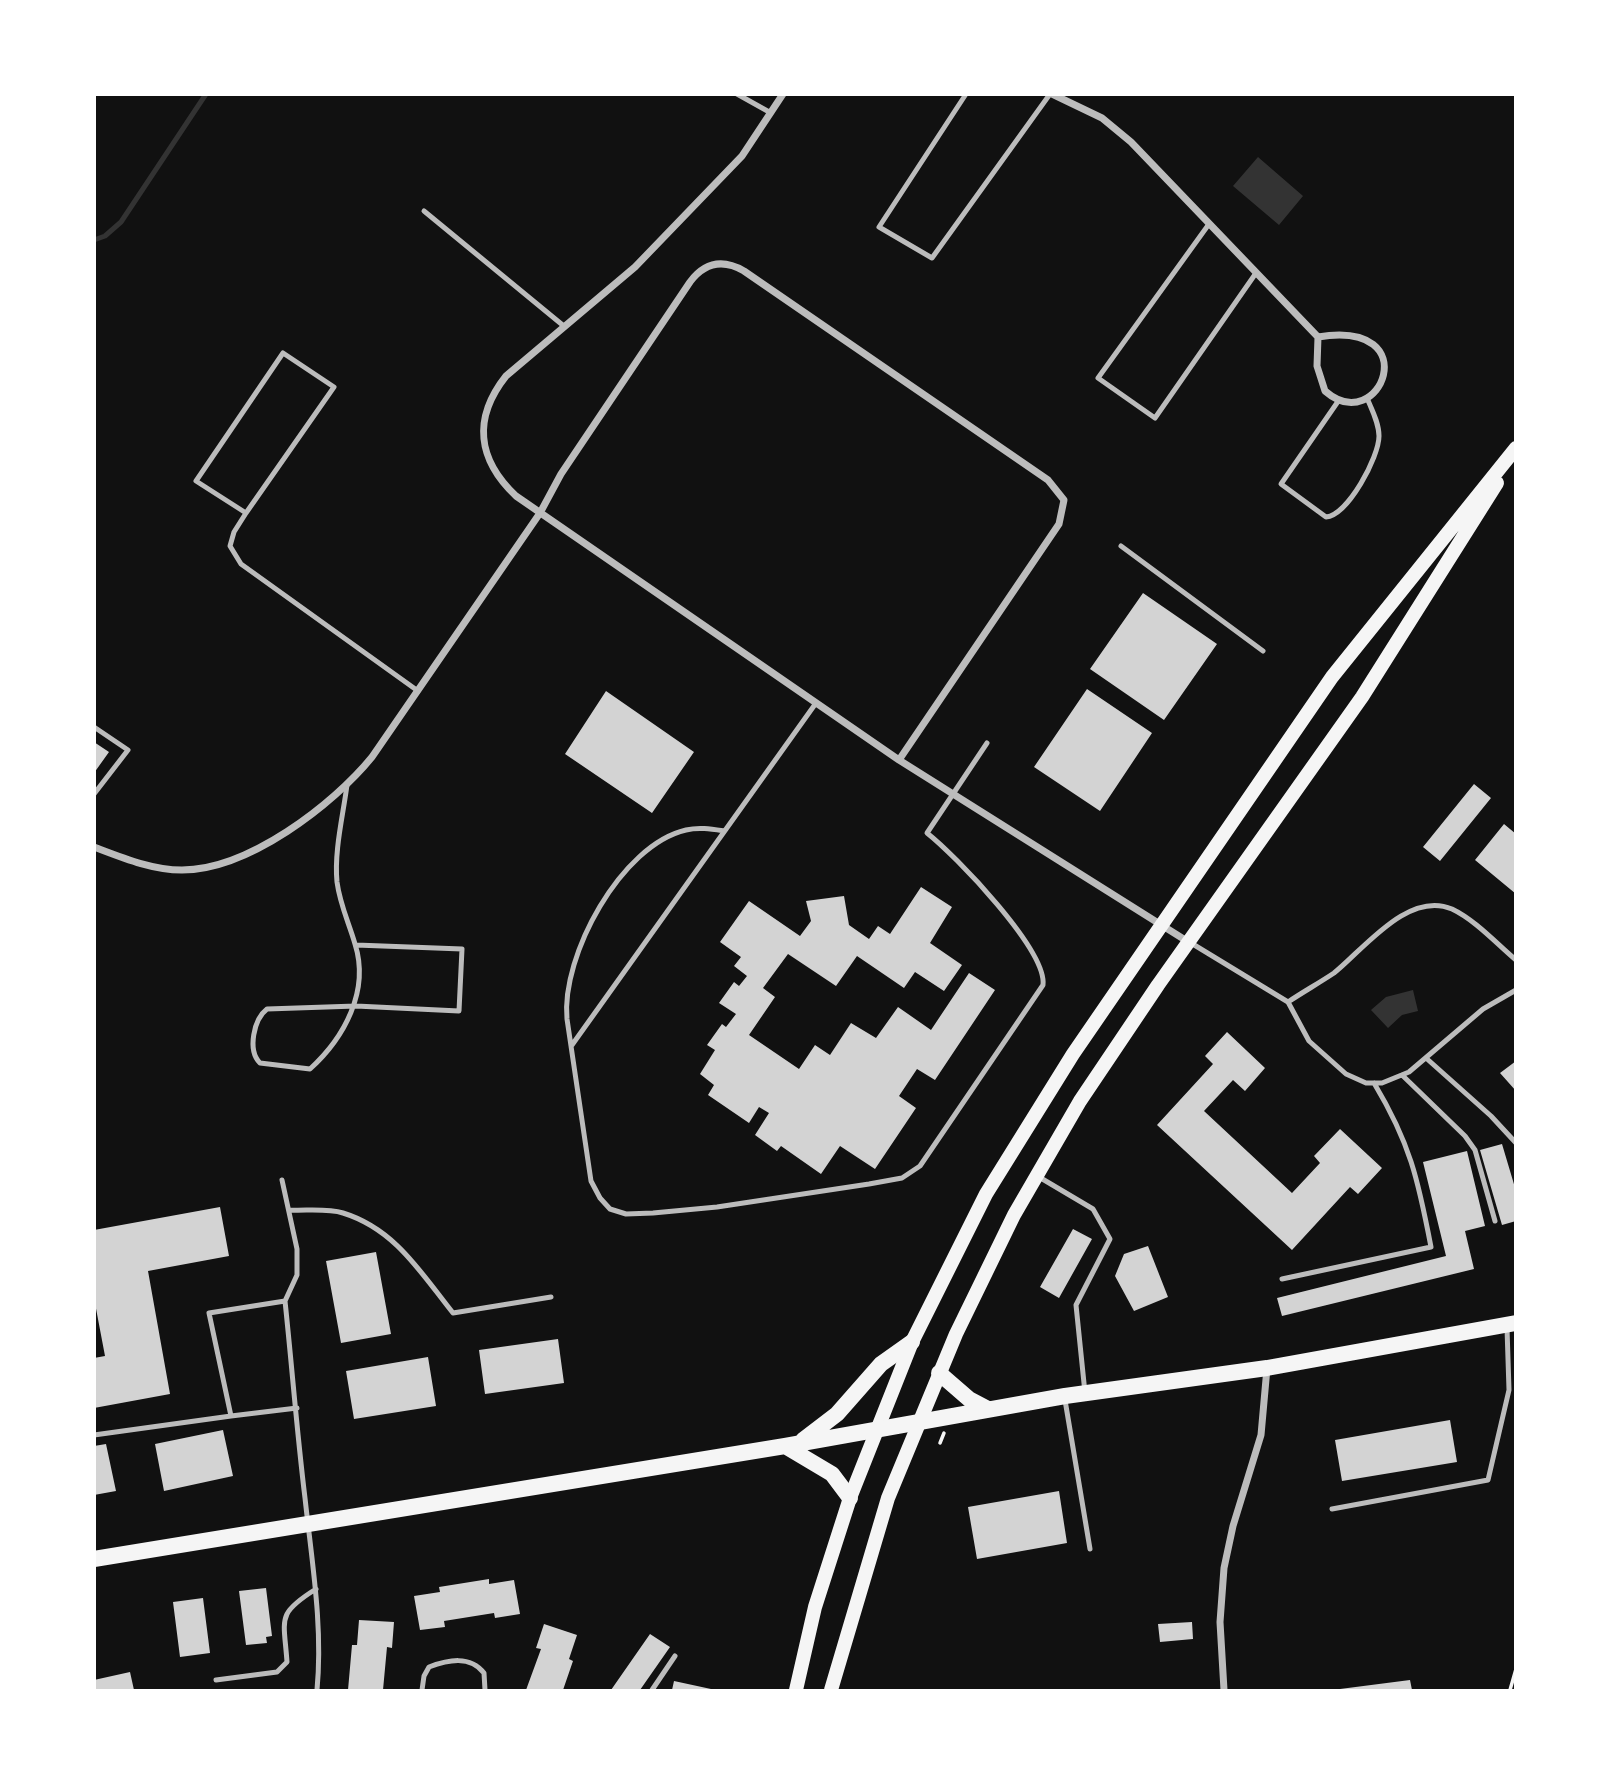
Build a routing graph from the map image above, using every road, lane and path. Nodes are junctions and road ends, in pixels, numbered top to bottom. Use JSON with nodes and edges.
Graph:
{"nodes":[{"id":1,"x":737,"y":94,"type":"edge"},
{"id":2,"x":783,"y":94,"type":"edge"},
{"id":3,"x":966,"y":94,"type":"edge"},
{"id":4,"x":1051,"y":94,"type":"edge"},
{"id":5,"x":773,"y":114,"type":"junction"},
{"id":6,"x":424,"y":211,"type":"dead end"},
{"id":7,"x":1209,"y":224,"type":"junction"},
{"id":8,"x":1256,"y":273,"type":"junction"},
{"id":9,"x":565,"y":327,"type":"junction"},
{"id":10,"x":1318,"y":338,"type":"junction"},
{"id":11,"x":1367,"y":398,"type":"junction"},
{"id":12,"x":1339,"y":400,"type":"junction"},
{"id":13,"x":1516,"y":448,"type":"edge"},
{"id":14,"x":1516,"y":454,"type":"edge"},
{"id":15,"x":246,"y":513,"type":"junction"},
{"id":16,"x":540,"y":513,"type":"junction"},
{"id":17,"x":1121,"y":545,"type":"dead end"},
{"id":18,"x":1264,"y":651,"type":"dead end"},
{"id":19,"x":418,"y":691,"type":"junction"},
{"id":20,"x":816,"y":703,"type":"junction"},
{"id":21,"x":94,"y":727,"type":"edge"},
{"id":22,"x":987,"y":743,"type":"dead end"},
{"id":23,"x":899,"y":760,"type":"junction"},
{"id":24,"x":347,"y":785,"type":"junction"},
{"id":25,"x":94,"y":794,"type":"edge"},
{"id":26,"x":953,"y":794,"type":"junction"},
{"id":27,"x":724,"y":831,"type":"junction"},
{"id":28,"x":94,"y":847,"type":"edge"},
{"id":29,"x":1163,"y":926,"type":"junction"},
{"id":30,"x":1190,"y":943,"type":"junction"},
{"id":31,"x":356,"y":945,"type":"junction"},
{"id":32,"x":1516,"y":960,"type":"edge"},
{"id":33,"x":1516,"y":990,"type":"edge"},
{"id":34,"x":1288,"y":1002,"type":"junction"},
{"id":35,"x":356,"y":1006,"type":"junction"},
{"id":36,"x":571,"y":1046,"type":"junction"},
{"id":37,"x":1426,"y":1058,"type":"junction"},
{"id":38,"x":1402,"y":1075,"type":"junction"},
{"id":39,"x":1374,"y":1083,"type":"junction"},
{"id":40,"x":1516,"y":1143,"type":"edge"},
{"id":41,"x":1036,"y":1175,"type":"junction"},
{"id":42,"x":282,"y":1180,"type":"dead end"},
{"id":43,"x":289,"y":1210,"type":"junction"},
{"id":44,"x":1495,"y":1221,"type":"dead end"},
{"id":45,"x":1282,"y":1279,"type":"dead end"},
{"id":46,"x":551,"y":1297,"type":"dead end"},
{"id":47,"x":285,"y":1301,"type":"junction"},
{"id":48,"x":1511,"y":1324,"type":"edge"},
{"id":49,"x":912,"y":1342,"type":"junction"},
{"id":50,"x":1267,"y":1368,"type":"junction"},
{"id":51,"x":939,"y":1373,"type":"junction"},
{"id":52,"x":1085,"y":1393,"type":"junction"},
{"id":53,"x":1065,"y":1396,"type":"junction"},
{"id":54,"x":297,"y":1408,"type":"junction"},
{"id":55,"x":988,"y":1409,"type":"junction"},
{"id":56,"x":231,"y":1416,"type":"junction"},
{"id":57,"x":919,"y":1422,"type":"junction"},
{"id":58,"x":876,"y":1430,"type":"junction"},
{"id":59,"x":94,"y":1435,"type":"edge"},
{"id":60,"x":791,"y":1445,"type":"junction"},
{"id":61,"x":850,"y":1498,"type":"junction"},
{"id":62,"x":1332,"y":1508,"type":"dead end"},
{"id":63,"x":309,"y":1523,"type":"junction"},
{"id":64,"x":1090,"y":1549,"type":"dead end"},
{"id":65,"x":94,"y":1559,"type":"edge"},
{"id":66,"x":316,"y":1589,"type":"junction"},
{"id":67,"x":675,"y":1656,"type":"dead end"},
{"id":68,"x":1516,"y":1669,"type":"edge"},
{"id":69,"x":216,"y":1680,"type":"dead end"},
{"id":70,"x":317,"y":1690,"type":"edge"},
{"id":71,"x":422,"y":1690,"type":"edge"},
{"id":72,"x":485,"y":1690,"type":"edge"},
{"id":73,"x":652,"y":1690,"type":"edge"},
{"id":74,"x":796,"y":1690,"type":"edge"},
{"id":75,"x":831,"y":1690,"type":"edge"},
{"id":76,"x":1224,"y":1690,"type":"edge"},
{"id":77,"x":1510,"y":1690,"type":"edge"}],
"edges":[{"from":1,"to":5,"type":"lane"},
{"from":2,"to":5,"type":"street"},
{"from":3,"to":4,"type":"lane"},
{"from":4,"to":7,"type":"street"},
{"from":5,"to":9,"type":"street"},
{"from":6,"to":9,"type":"lane"},
{"from":7,"to":8,"type":"street"},
{"from":7,"to":8,"type":"lane"},
{"from":8,"to":10,"type":"street"},
{"from":9,"to":16,"type":"street"},
{"from":10,"to":11,"type":"street"},
{"from":10,"to":12,"type":"street"},
{"from":11,"to":12,"type":"street"},
{"from":11,"to":12,"type":"lane"},
{"from":13,"to":29,"type":"main road"},
{"from":14,"to":30,"type":"main road"},
{"from":15,"to":15,"type":"lane"},
{"from":15,"to":19,"type":"lane"},
{"from":16,"to":19,"type":"street"},
{"from":16,"to":20,"type":"street"},
{"from":16,"to":23,"type":"street"},
{"from":17,"to":18,"type":"lane"},
{"from":19,"to":24,"type":"street"},
{"from":20,"to":23,"type":"street"},
{"from":20,"to":27,"type":"lane"},
{"from":21,"to":25,"type":"lane"},
{"from":22,"to":26,"type":"lane"},
{"from":23,"to":26,"type":"street"},
{"from":24,"to":28,"type":"street"},
{"from":24,"to":31,"type":"lane"},
{"from":26,"to":29,"type":"street"},
{"from":26,"to":36,"type":"lane"},
{"from":27,"to":36,"type":"lane"},
{"from":27,"to":36,"type":"lane"},
{"from":29,"to":30,"type":"street"},
{"from":29,"to":49,"type":"main road"},
{"from":30,"to":34,"type":"lane"},
{"from":30,"to":41,"type":"main road"},
{"from":31,"to":35,"type":"lane"},
{"from":31,"to":35,"type":"lane"},
{"from":32,"to":34,"type":"lane"},
{"from":33,"to":37,"type":"lane"},
{"from":34,"to":39,"type":"lane"},
{"from":35,"to":35,"type":"lane"},
{"from":37,"to":38,"type":"lane"},
{"from":37,"to":40,"type":"lane"},
{"from":38,"to":39,"type":"lane"},
{"from":38,"to":44,"type":"lane"},
{"from":39,"to":45,"type":"lane"},
{"from":41,"to":51,"type":"main road"},
{"from":41,"to":52,"type":"lane"},
{"from":42,"to":43,"type":"lane"},
{"from":43,"to":46,"type":"lane"},
{"from":43,"to":47,"type":"lane"},
{"from":47,"to":54,"type":"lane"},
{"from":47,"to":56,"type":"lane"},
{"from":48,"to":50,"type":"main road"},
{"from":48,"to":62,"type":"lane"},
{"from":49,"to":58,"type":"main road"},
{"from":49,"to":60,"type":"main road"},
{"from":50,"to":52,"type":"main road"},
{"from":50,"to":76,"type":"street"},
{"from":51,"to":55,"type":"main road"},
{"from":51,"to":57,"type":"main road"},
{"from":52,"to":53,"type":"main road"},
{"from":53,"to":55,"type":"main road"},
{"from":53,"to":64,"type":"lane"},
{"from":54,"to":56,"type":"lane"},
{"from":54,"to":63,"type":"lane"},
{"from":55,"to":57,"type":"main road"},
{"from":56,"to":59,"type":"lane"},
{"from":57,"to":58,"type":"main road"},
{"from":57,"to":75,"type":"main road"},
{"from":58,"to":60,"type":"main road"},
{"from":58,"to":61,"type":"main road"},
{"from":60,"to":61,"type":"main road"},
{"from":60,"to":63,"type":"main road"},
{"from":61,"to":74,"type":"main road"},
{"from":63,"to":65,"type":"main road"},
{"from":63,"to":66,"type":"lane"},
{"from":66,"to":69,"type":"lane"},
{"from":66,"to":70,"type":"lane"},
{"from":67,"to":73,"type":"lane"},
{"from":68,"to":77,"type":"path"},
{"from":71,"to":72,"type":"lane"}]}
